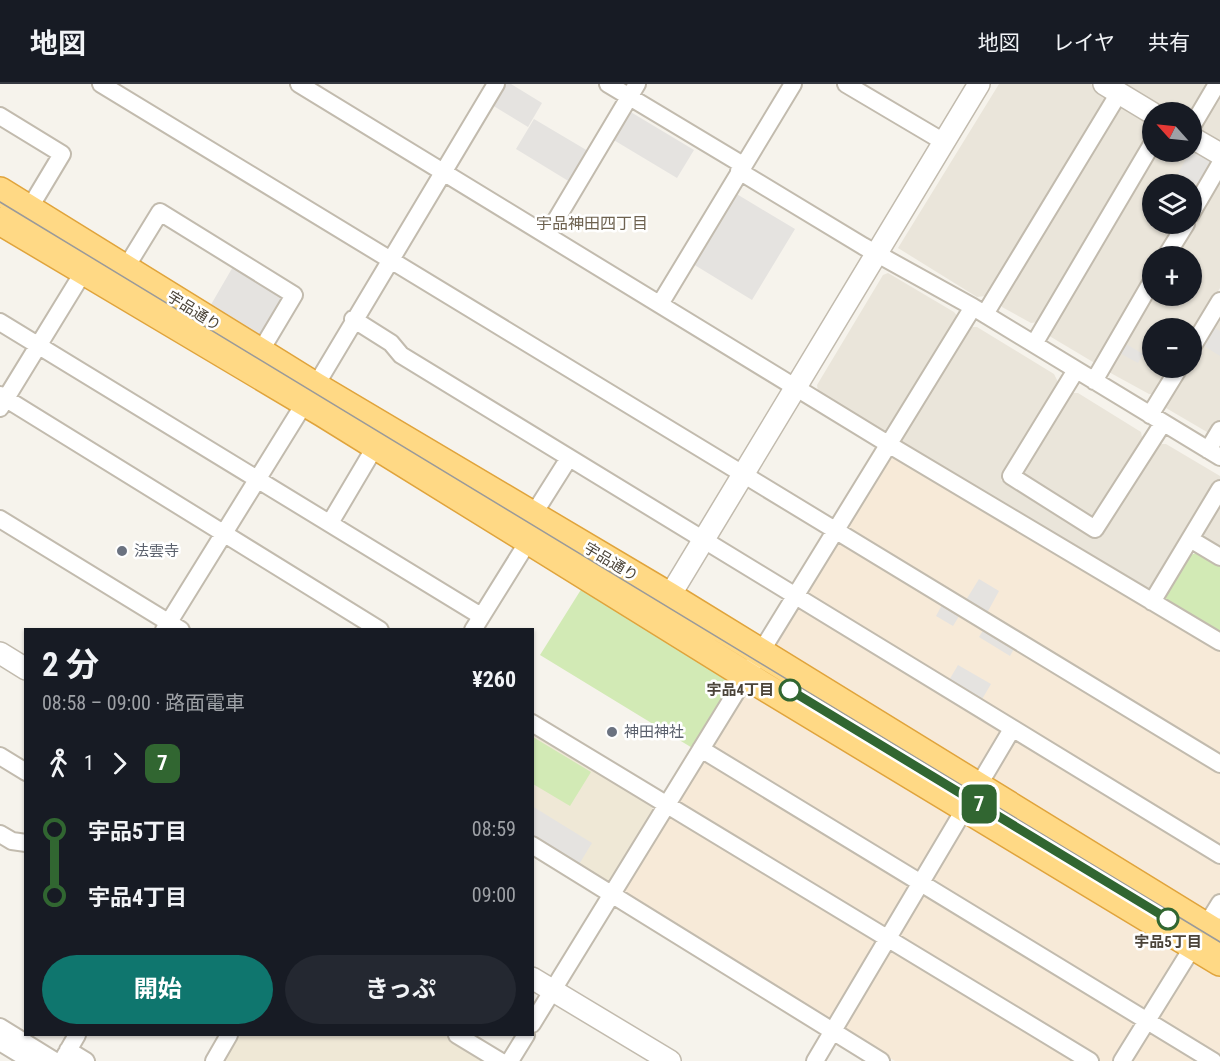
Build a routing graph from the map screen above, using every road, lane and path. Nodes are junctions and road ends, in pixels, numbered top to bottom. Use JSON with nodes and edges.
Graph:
{"nodes":[{"id":1,"x":101,"y":84,"type":"edge"},
{"id":2,"x":299,"y":84,"type":"edge"},
{"id":3,"x":496,"y":84,"type":"edge"},
{"id":4,"x":608,"y":84,"type":"edge"},
{"id":5,"x":793,"y":84,"type":"edge"},
{"id":6,"x":846,"y":84,"type":"edge"},
{"id":7,"x":979,"y":84,"type":"edge"},
{"id":8,"x":1217,"y":84,"type":"edge"},
{"id":9,"x":1112,"y":87,"type":"edge"},
{"id":10,"x":633,"y":90,"type":"edge"},
{"id":11,"x":1142,"y":106,"type":"edge"},
{"id":12,"x":1202,"y":109,"type":"edge"},
{"id":13,"x":0,"y":116,"type":"edge"},
{"id":14,"x":944,"y":142,"type":"junction"},
{"id":15,"x":1202,"y":143,"type":"edge"},
{"id":16,"x":1220,"y":154,"type":"edge"},
{"id":17,"x":1142,"y":161,"type":"edge"},
{"id":18,"x":1220,"y":164,"type":"edge"},
{"id":19,"x":741,"y":168,"type":"junction"},
{"id":20,"x":444,"y":170,"type":"junction"},
{"id":21,"x":0,"y":191,"type":"edge"},
{"id":22,"x":1202,"y":195,"type":"edge"},
{"id":23,"x":29,"y":209,"type":"junction"},
{"id":24,"x":0,"y":220,"type":"edge"},
{"id":25,"x":547,"y":235,"type":"junction"},
{"id":26,"x":877,"y":254,"type":"junction"},
{"id":27,"x":390,"y":258,"type":"junction"},
{"id":28,"x":125,"y":269,"type":"junction"},
{"id":29,"x":84,"y":271,"type":"junction"},
{"id":30,"x":1142,"y":298,"type":"edge"},
{"id":31,"x":1220,"y":301,"type":"edge"},
{"id":32,"x":660,"y":304,"type":"junction"},
{"id":33,"x":979,"y":310,"type":"junction"},
{"id":34,"x":353,"y":320,"type":"junction"},
{"id":35,"x":0,"y":322,"type":"edge"},
{"id":36,"x":1202,"y":331,"type":"edge"},
{"id":37,"x":1034,"y":344,"type":"junction"},
{"id":38,"x":38,"y":345,"type":"junction"},
{"id":39,"x":261,"y":352,"type":"junction"},
{"id":40,"x":1076,"y":370,"type":"junction"},
{"id":41,"x":1175,"y":378,"type":"edge"},
{"id":42,"x":1094,"y":381,"type":"junction"},
{"id":43,"x":796,"y":385,"type":"junction"},
{"id":44,"x":310,"y":394,"type":"junction"},
{"id":45,"x":2,"y":401,"type":"edge"},
{"id":46,"x":1157,"y":419,"type":"junction"},
{"id":47,"x":1220,"y":430,"type":"edge"},
{"id":48,"x":888,"y":444,"type":"junction"},
{"id":49,"x":375,"y":447,"type":"junction"},
{"id":50,"x":1214,"y":454,"type":"edge"},
{"id":51,"x":569,"y":458,"type":"junction"},
{"id":52,"x":744,"y":473,"type":"junction"},
{"id":53,"x":256,"y":479,"type":"junction"},
{"id":54,"x":1220,"y":489,"type":"edge"},
{"id":55,"x":0,"y":519,"type":"edge"},
{"id":56,"x":330,"y":522,"type":"junction"},
{"id":57,"x":531,"y":528,"type":"junction"},
{"id":58,"x":836,"y":529,"type":"junction"},
{"id":59,"x":223,"y":534,"type":"junction"},
{"id":60,"x":1190,"y":538,"type":"junction"},
{"id":61,"x":703,"y":539,"type":"junction"},
{"id":62,"x":1220,"y":557,"type":"edge"},
{"id":63,"x":795,"y":596,"type":"junction"},
{"id":64,"x":1152,"y":602,"type":"junction"},
{"id":65,"x":663,"y":607,"type":"junction"},
{"id":66,"x":477,"y":623,"type":"edge"},
{"id":67,"x":172,"y":627,"type":"edge"},
{"id":68,"x":377,"y":628,"type":"edge"},
{"id":69,"x":1220,"y":642,"type":"edge"},
{"id":70,"x":760,"y":652,"type":"junction"},
{"id":71,"x":0,"y":653,"type":"edge"},
{"id":72,"x":24,"y":668,"type":"edge"},
{"id":73,"x":746,"y":675,"type":"junction"},
{"id":74,"x":534,"y":724,"type":"edge"},
{"id":75,"x":1012,"y":729,"type":"junction"},
{"id":76,"x":701,"y":749,"type":"junction"},
{"id":77,"x":0,"y":756,"type":"edge"},
{"id":78,"x":1220,"y":764,"type":"edge"},
{"id":79,"x":24,"y":771,"type":"edge"},
{"id":80,"x":974,"y":797,"type":"junction"},
{"id":81,"x":667,"y":804,"type":"junction"},
{"id":82,"x":0,"y":834,"type":"edge"},
{"id":83,"x":24,"y":843,"type":"edge"},
{"id":84,"x":534,"y":846,"type":"edge"},
{"id":85,"x":1220,"y":855,"type":"edge"},
{"id":86,"x":920,"y":884,"type":"junction"},
{"id":87,"x":612,"y":894,"type":"junction"},
{"id":88,"x":1207,"y":930,"type":"edge"},
{"id":89,"x":889,"y":938,"type":"junction"},
{"id":90,"x":1220,"y":962,"type":"edge"},
{"id":91,"x":534,"y":979,"type":"edge"},
{"id":92,"x":553,"y":991,"type":"junction"},
{"id":93,"x":1147,"y":1020,"type":"junction"},
{"id":94,"x":534,"y":1021,"type":"edge"},
{"id":95,"x":0,"y":1027,"type":"edge"},
{"id":96,"x":832,"y":1031,"type":"junction"},
{"id":97,"x":76,"y":1036,"type":"edge"},
{"id":98,"x":228,"y":1036,"type":"edge"},
{"id":99,"x":459,"y":1036,"type":"edge"},
{"id":100,"x":525,"y":1036,"type":"edge"},
{"id":101,"x":3,"y":1050,"type":"edge"},
{"id":102,"x":62,"y":1057,"type":"edge"},
{"id":103,"x":31,"y":1061,"type":"edge"},
{"id":104,"x":86,"y":1061,"type":"edge"},
{"id":105,"x":214,"y":1061,"type":"edge"},
{"id":106,"x":500,"y":1061,"type":"edge"},
{"id":107,"x":510,"y":1061,"type":"edge"},
{"id":108,"x":670,"y":1061,"type":"edge"},
{"id":109,"x":815,"y":1061,"type":"edge"},
{"id":110,"x":881,"y":1061,"type":"edge"},
{"id":111,"x":1090,"y":1061,"type":"edge"},
{"id":112,"x":1122,"y":1061,"type":"edge"},
{"id":113,"x":1213,"y":1061,"type":"edge"}],
"edges":[{"from":1,"to":27,"type":"street"},
{"from":2,"to":20,"type":"street"},
{"from":3,"to":20,"type":"street"},
{"from":4,"to":10,"type":"street"},
{"from":5,"to":19,"type":"street"},
{"from":6,"to":14,"type":"street"},
{"from":7,"to":14,"type":"street"},
{"from":8,"to":12,"type":"street"},
{"from":9,"to":11,"type":"street"},
{"from":9,"to":33,"type":"street"},
{"from":10,"to":19,"type":"street"},
{"from":10,"to":25,"type":"street"},
{"from":13,"to":23,"type":"street"},
{"from":14,"to":26,"type":"street"},
{"from":15,"to":16,"type":"street"},
{"from":17,"to":37,"type":"street"},
{"from":18,"to":22,"type":"street"},
{"from":19,"to":26,"type":"street"},
{"from":19,"to":32,"type":"street"},
{"from":20,"to":25,"type":"street"},
{"from":20,"to":27,"type":"street"},
{"from":21,"to":23,"type":"highway","name":"宇品通り"},
{"from":23,"to":28,"type":"highway","name":"宇品通り"},
{"from":24,"to":29,"type":"highway","name":"宇品通り"},
{"from":25,"to":32,"type":"street"},
{"from":26,"to":33,"type":"street"},
{"from":26,"to":43,"type":"street"},
{"from":27,"to":34,"type":"street"},
{"from":27,"to":52,"type":"street"},
{"from":28,"to":39,"type":"highway","name":"宇品通り"},
{"from":28,"to":39,"type":"street"},
{"from":29,"to":38,"type":"street"},
{"from":29,"to":44,"type":"highway","name":"宇品通り"},
{"from":30,"to":42,"type":"street"},
{"from":31,"to":36,"type":"street"},
{"from":32,"to":43,"type":"street"},
{"from":33,"to":37,"type":"street"},
{"from":33,"to":48,"type":"street"},
{"from":34,"to":44,"type":"street"},
{"from":34,"to":51,"type":"street"},
{"from":35,"to":38,"type":"street"},
{"from":37,"to":40,"type":"street"},
{"from":38,"to":45,"type":"street"},
{"from":38,"to":53,"type":"street"},
{"from":39,"to":44,"type":"highway","name":"宇品通り"},
{"from":40,"to":42,"type":"street"},
{"from":40,"to":46,"type":"street"},
{"from":41,"to":46,"type":"street"},
{"from":42,"to":46,"type":"street"},
{"from":43,"to":48,"type":"street"},
{"from":43,"to":52,"type":"street"},
{"from":44,"to":49,"type":"highway","name":"宇品通り"},
{"from":44,"to":53,"type":"street"},
{"from":44,"to":57,"type":"highway","name":"宇品通り"},
{"from":45,"to":59,"type":"street"},
{"from":46,"to":50,"type":"street"},
{"from":47,"to":50,"type":"street"},
{"from":48,"to":58,"type":"street"},
{"from":48,"to":64,"type":"street"},
{"from":49,"to":56,"type":"street"},
{"from":49,"to":57,"type":"highway","name":"宇品通り"},
{"from":51,"to":57,"type":"street"},
{"from":51,"to":61,"type":"street"},
{"from":52,"to":58,"type":"street"},
{"from":52,"to":61,"type":"street"},
{"from":53,"to":56,"type":"street"},
{"from":53,"to":59,"type":"street"},
{"from":54,"to":60,"type":"street"},
{"from":55,"to":67,"type":"street"},
{"from":56,"to":66,"type":"street"},
{"from":57,"to":65,"type":"highway","name":"宇品通り"},
{"from":57,"to":66,"type":"street"},
{"from":58,"to":63,"type":"street"},
{"from":58,"to":78,"type":"street"},
{"from":59,"to":67,"type":"street"},
{"from":59,"to":68,"type":"street"},
{"from":60,"to":62,"type":"street"},
{"from":60,"to":64,"type":"street"},
{"from":61,"to":63,"type":"street"},
{"from":61,"to":65,"type":"street"},
{"from":63,"to":70,"type":"street"},
{"from":63,"to":75,"type":"street"},
{"from":64,"to":69,"type":"street"},
{"from":65,"to":70,"type":"highway","name":"宇品通り"},
{"from":65,"to":73,"type":"highway","name":"宇品通り"},
{"from":70,"to":73,"type":"street"},
{"from":70,"to":80,"type":"highway","name":"宇品通り"},
{"from":71,"to":72,"type":"street"},
{"from":73,"to":76,"type":"street"},
{"from":73,"to":80,"type":"highway","name":"宇品通り"},
{"from":74,"to":81,"type":"street"},
{"from":75,"to":80,"type":"street"},
{"from":75,"to":85,"type":"street"},
{"from":76,"to":81,"type":"street"},
{"from":76,"to":86,"type":"street"},
{"from":77,"to":79,"type":"street"},
{"from":80,"to":86,"type":"street"},
{"from":80,"to":88,"type":"highway","name":"宇品通り"},
{"from":81,"to":87,"type":"street"},
{"from":81,"to":89,"type":"street"},
{"from":82,"to":83,"type":"street"},
{"from":84,"to":87,"type":"street"},
{"from":86,"to":89,"type":"street"},
{"from":86,"to":93,"type":"street"},
{"from":87,"to":92,"type":"street"},
{"from":87,"to":96,"type":"street"},
{"from":88,"to":90,"type":"highway","name":"宇品通り"},
{"from":88,"to":93,"type":"street"},
{"from":89,"to":96,"type":"street"},
{"from":89,"to":111,"type":"street"},
{"from":91,"to":92,"type":"street"},
{"from":92,"to":94,"type":"street"},
{"from":92,"to":108,"type":"street"},
{"from":93,"to":112,"type":"street"},
{"from":93,"to":113,"type":"street"},
{"from":95,"to":102,"type":"street"},
{"from":96,"to":109,"type":"street"},
{"from":96,"to":110,"type":"street"},
{"from":97,"to":102,"type":"street"},
{"from":98,"to":105,"type":"street"},
{"from":99,"to":106,"type":"street"},
{"from":100,"to":107,"type":"street"},
{"from":101,"to":103,"type":"street"},
{"from":102,"to":104,"type":"street"}]}
